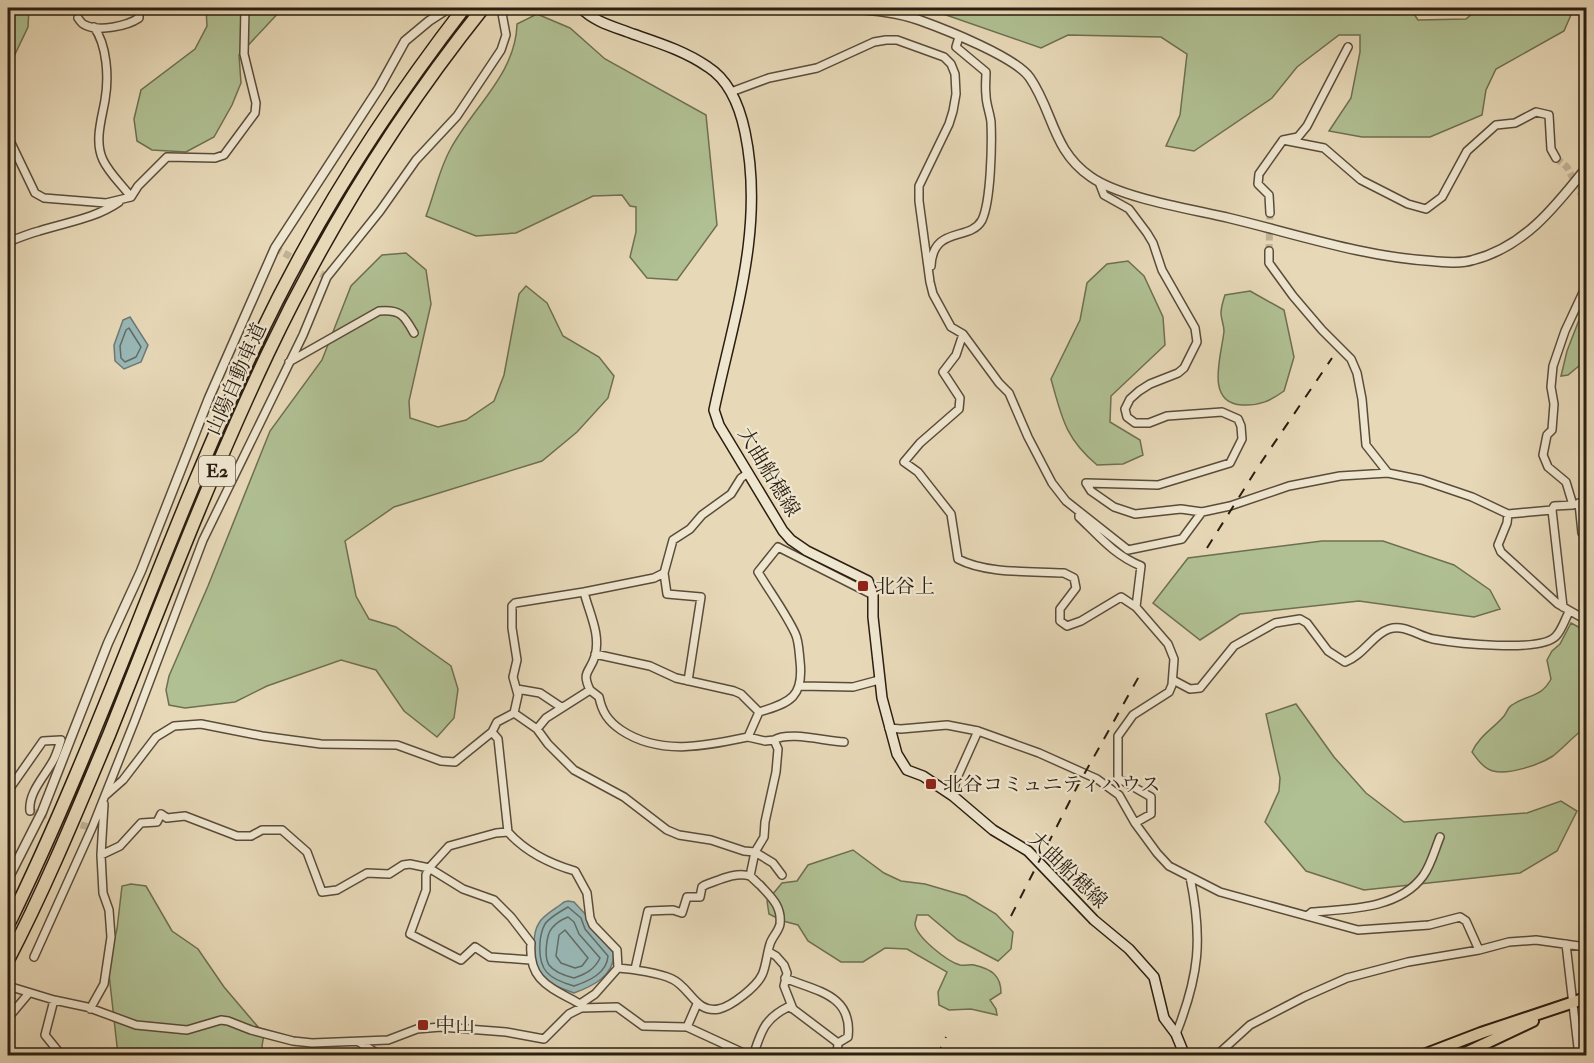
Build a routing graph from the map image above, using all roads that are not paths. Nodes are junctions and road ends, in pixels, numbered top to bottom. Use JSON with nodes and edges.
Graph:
{"nodes":[{"id":1,"x":139,"y":8,"type":"edge"},
{"id":2,"x":245,"y":8,"type":"edge"},
{"id":3,"x":464,"y":8,"type":"edge"},
{"id":4,"x":501,"y":8,"type":"edge"},
{"id":5,"x":581,"y":8,"type":"edge"},
{"id":6,"x":848,"y":8,"type":"edge"},
{"id":7,"x":482,"y":9,"type":"edge"},
{"id":8,"x":455,"y":14,"type":"edge"},
{"id":9,"x":78,"y":18,"type":"dead end"},
{"id":10,"x":94,"y":27,"type":"junction"},
{"id":11,"x":960,"y":37,"type":"junction"},
{"id":12,"x":1348,"y":46,"type":"dead end"},
{"id":13,"x":731,"y":92,"type":"junction"},
{"id":14,"x":1283,"y":140,"type":"junction"},
{"id":15,"x":8,"y":142,"type":"edge"},
{"id":16,"x":1556,"y":158,"type":"tunnel mouth"},
{"id":17,"x":1587,"y":168,"type":"edge"},
{"id":18,"x":1099,"y":182,"type":"junction"},
{"id":19,"x":127,"y":198,"type":"junction"},
{"id":20,"x":1270,"y":213,"type":"tunnel mouth"},
{"id":21,"x":8,"y":242,"type":"edge"},
{"id":22,"x":1269,"y":250,"type":"tunnel mouth"},
{"id":23,"x":930,"y":282,"type":"junction"},
{"id":24,"x":1587,"y":286,"type":"edge"},
{"id":25,"x":414,"y":333,"type":"dead end"},
{"id":26,"x":963,"y":334,"type":"junction"},
{"id":27,"x":289,"y":362,"type":"junction"},
{"id":28,"x":748,"y":473,"type":"junction"},
{"id":29,"x":1388,"y":473,"type":"junction"},
{"id":30,"x":1580,"y":503,"type":"edge"},
{"id":31,"x":1552,"y":510,"type":"junction"},
{"id":32,"x":1079,"y":512,"type":"junction"},
{"id":33,"x":1202,"y":512,"type":"junction"},
{"id":34,"x":1508,"y":513,"type":"junction"},
{"id":35,"x":1587,"y":535,"type":"edge"},
{"id":36,"x":664,"y":573,"type":"junction"},
{"id":37,"x":584,"y":592,"type":"junction"},
{"id":38,"x":873,"y":595,"type":"junction"},
{"id":39,"x":1136,"y":607,"type":"junction"},
{"id":40,"x":1566,"y":609,"type":"junction"},
{"id":41,"x":1587,"y":620,"type":"edge"},
{"id":42,"x":595,"y":654,"type":"junction"},
{"id":43,"x":879,"y":680,"type":"junction"},
{"id":44,"x":1173,"y":680,"type":"junction"},
{"id":45,"x":688,"y":681,"type":"junction"},
{"id":46,"x":801,"y":686,"type":"junction"},
{"id":47,"x":517,"y":689,"type":"junction"},
{"id":48,"x":590,"y":690,"type":"junction"},
{"id":49,"x":561,"y":707,"type":"junction"},
{"id":50,"x":759,"y":712,"type":"junction"},
{"id":51,"x":514,"y":713,"type":"junction"},
{"id":52,"x":889,"y":728,"type":"junction"},
{"id":53,"x":537,"y":729,"type":"junction"},
{"id":54,"x":978,"y":731,"type":"junction"},
{"id":55,"x":492,"y":732,"type":"junction"},
{"id":56,"x":748,"y":737,"type":"junction"},
{"id":57,"x":774,"y":740,"type":"junction"},
{"id":58,"x":843,"y":742,"type":"dead end"},
{"id":59,"x":8,"y":791,"type":"edge"},
{"id":60,"x":953,"y":795,"type":"junction"},
{"id":61,"x":104,"y":797,"type":"junction"},
{"id":62,"x":30,"y":811,"type":"dead end"},
{"id":63,"x":1135,"y":823,"type":"junction"},
{"id":64,"x":508,"y":832,"type":"junction"},
{"id":65,"x":1440,"y":837,"type":"dead end"},
{"id":66,"x":755,"y":852,"type":"junction"},
{"id":67,"x":101,"y":855,"type":"junction"},
{"id":68,"x":429,"y":868,"type":"junction"},
{"id":69,"x":782,"y":875,"type":"dead end"},
{"id":70,"x":750,"y":876,"type":"junction"},
{"id":71,"x":1190,"y":877,"type":"junction"},
{"id":72,"x":8,"y":879,"type":"edge"},
{"id":73,"x":1306,"y":916,"type":"junction"},
{"id":74,"x":8,"y":925,"type":"edge"},
{"id":75,"x":1566,"y":944,"type":"junction"},
{"id":76,"x":1587,"y":947,"type":"edge"},
{"id":77,"x":1479,"y":950,"type":"junction"},
{"id":78,"x":769,"y":952,"type":"junction"},
{"id":79,"x":34,"y":957,"type":"dead end"},
{"id":80,"x":8,"y":960,"type":"edge"},
{"id":81,"x":530,"y":960,"type":"junction"},
{"id":82,"x":618,"y":968,"type":"junction"},
{"id":83,"x":635,"y":969,"type":"junction"},
{"id":84,"x":786,"y":978,"type":"junction"},
{"id":85,"x":8,"y":986,"type":"edge"},
{"id":86,"x":26,"y":991,"type":"junction"},
{"id":87,"x":1587,"y":998,"type":"edge"},
{"id":88,"x":54,"y":1000,"type":"junction"},
{"id":89,"x":697,"y":1004,"type":"junction"},
{"id":90,"x":1572,"y":1004,"type":"junction"},
{"id":91,"x":580,"y":1006,"type":"junction"},
{"id":92,"x":90,"y":1008,"type":"junction"},
{"id":93,"x":793,"y":1009,"type":"junction"},
{"id":94,"x":1555,"y":1010,"type":"junction"},
{"id":95,"x":8,"y":1018,"type":"edge"},
{"id":96,"x":687,"y":1027,"type":"junction"},
{"id":97,"x":1176,"y":1034,"type":"junction"},
{"id":98,"x":359,"y":1042,"type":"junction"},
{"id":99,"x":838,"y":1042,"type":"junction"},
{"id":100,"x":62,"y":1056,"type":"edge"},
{"id":101,"x":381,"y":1056,"type":"edge"},
{"id":102,"x":751,"y":1056,"type":"edge"},
{"id":103,"x":837,"y":1056,"type":"edge"},
{"id":104,"x":1185,"y":1056,"type":"edge"},
{"id":105,"x":1216,"y":1056,"type":"edge"},
{"id":106,"x":1421,"y":1056,"type":"edge"},
{"id":107,"x":1459,"y":1056,"type":"edge"},
{"id":108,"x":1579,"y":1056,"type":"edge"}],
"edges":[{"from":1,"to":10,"type":"street"},
{"from":2,"to":19,"type":"street"},
{"from":3,"to":8,"type":"highway","name":"山陽自動車道","number":"E2"},
{"from":4,"to":27,"type":"street"},
{"from":5,"to":13,"type":"main road","name":"大曲船穂線"},
{"from":6,"to":11,"type":"street"},
{"from":7,"to":80,"type":"highway","name":"山陽自動車道","number":"E2"},
{"from":8,"to":72,"type":"street"},
{"from":8,"to":74,"type":"highway","name":"山陽自動車道","number":"E2"},
{"from":9,"to":10,"type":"street"},
{"from":10,"to":19,"type":"street"},
{"from":11,"to":18,"type":"street"},
{"from":11,"to":23,"type":"street"},
{"from":12,"to":14,"type":"street"},
{"from":13,"to":23,"type":"street"},
{"from":13,"to":28,"type":"main road","name":"大曲船穂線"},
{"from":14,"to":16,"type":"street"},
{"from":14,"to":20,"type":"street"},
{"from":15,"to":19,"type":"street"},
{"from":17,"to":18,"type":"street"},
{"from":18,"to":33,"type":"street"},
{"from":19,"to":21,"type":"street"},
{"from":22,"to":29,"type":"street"},
{"from":23,"to":26,"type":"street"},
{"from":24,"to":30,"type":"street"},
{"from":25,"to":27,"type":"street"},
{"from":26,"to":32,"type":"street"},
{"from":26,"to":39,"type":"street"},
{"from":27,"to":61,"type":"street"},
{"from":28,"to":36,"type":"street"},
{"from":28,"to":38,"type":"main road","name":"大曲船穂線"},
{"from":29,"to":33,"type":"street"},
{"from":29,"to":34,"type":"street"},
{"from":30,"to":31,"type":"street"},
{"from":30,"to":35,"type":"street"},
{"from":31,"to":34,"type":"street"},
{"from":31,"to":40,"type":"street"},
{"from":32,"to":33,"type":"street"},
{"from":32,"to":39,"type":"street"},
{"from":34,"to":40,"type":"street"},
{"from":36,"to":37,"type":"street"},
{"from":36,"to":45,"type":"street"},
{"from":37,"to":42,"type":"street"},
{"from":37,"to":47,"type":"street"},
{"from":38,"to":43,"type":"main road","name":"大曲船穂線"},
{"from":38,"to":46,"type":"street"},
{"from":39,"to":44,"type":"street"},
{"from":40,"to":41,"type":"street"},
{"from":40,"to":44,"type":"street"},
{"from":42,"to":45,"type":"street"},
{"from":42,"to":48,"type":"street"},
{"from":43,"to":46,"type":"street"},
{"from":43,"to":52,"type":"main road","name":"大曲船穂線"},
{"from":44,"to":63,"type":"street"},
{"from":45,"to":50,"type":"street"},
{"from":46,"to":50,"type":"street"},
{"from":47,"to":49,"type":"street"},
{"from":47,"to":51,"type":"street"},
{"from":48,"to":49,"type":"street"},
{"from":48,"to":56,"type":"street"},
{"from":49,"to":53,"type":"street"},
{"from":50,"to":56,"type":"street"},
{"from":51,"to":53,"type":"street"},
{"from":51,"to":55,"type":"street"},
{"from":52,"to":54,"type":"street"},
{"from":52,"to":60,"type":"main road","name":"大曲船穂線"},
{"from":53,"to":66,"type":"street"},
{"from":54,"to":60,"type":"street"},
{"from":54,"to":63,"type":"street"},
{"from":55,"to":61,"type":"street"},
{"from":55,"to":64,"type":"street"},
{"from":56,"to":57,"type":"street"},
{"from":57,"to":58,"type":"street"},
{"from":57,"to":66,"type":"street"},
{"from":59,"to":62,"type":"street"},
{"from":60,"to":97,"type":"main road","name":"大曲船穂線"},
{"from":61,"to":67,"type":"street"},
{"from":61,"to":79,"type":"street"},
{"from":63,"to":71,"type":"street"},
{"from":64,"to":68,"type":"street"},
{"from":64,"to":82,"type":"street"},
{"from":65,"to":73,"type":"street"},
{"from":66,"to":69,"type":"street"},
{"from":66,"to":70,"type":"street"},
{"from":67,"to":68,"type":"street"},
{"from":67,"to":92,"type":"street"},
{"from":68,"to":81,"type":"street"},
{"from":68,"to":81,"type":"street"},
{"from":70,"to":78,"type":"street"},
{"from":70,"to":83,"type":"street"},
{"from":71,"to":73,"type":"street"},
{"from":71,"to":97,"type":"street"},
{"from":73,"to":77,"type":"street"},
{"from":75,"to":76,"type":"street"},
{"from":75,"to":77,"type":"street"},
{"from":75,"to":90,"type":"street"},
{"from":77,"to":105,"type":"street"},
{"from":78,"to":84,"type":"street"},
{"from":78,"to":89,"type":"street"},
{"from":81,"to":91,"type":"street"},
{"from":82,"to":83,"type":"street"},
{"from":82,"to":91,"type":"street"},
{"from":83,"to":89,"type":"street"},
{"from":84,"to":93,"type":"street"},
{"from":84,"to":99,"type":"street"},
{"from":85,"to":86,"type":"street"},
{"from":86,"to":88,"type":"street"},
{"from":86,"to":95,"type":"street"},
{"from":87,"to":90,"type":"main road"},
{"from":88,"to":92,"type":"street"},
{"from":88,"to":100,"type":"street"},
{"from":89,"to":96,"type":"street"},
{"from":90,"to":94,"type":"main road"},
{"from":90,"to":108,"type":"street"},
{"from":91,"to":96,"type":"street"},
{"from":91,"to":98,"type":"street"},
{"from":92,"to":98,"type":"street"},
{"from":93,"to":99,"type":"street"},
{"from":93,"to":102,"type":"street"},
{"from":94,"to":106,"type":"main road"},
{"from":94,"to":107,"type":"main road"},
{"from":96,"to":102,"type":"street"},
{"from":97,"to":104,"type":"main road","name":"大曲船穂線"},
{"from":98,"to":101,"type":"street"},
{"from":99,"to":103,"type":"street"}]}
